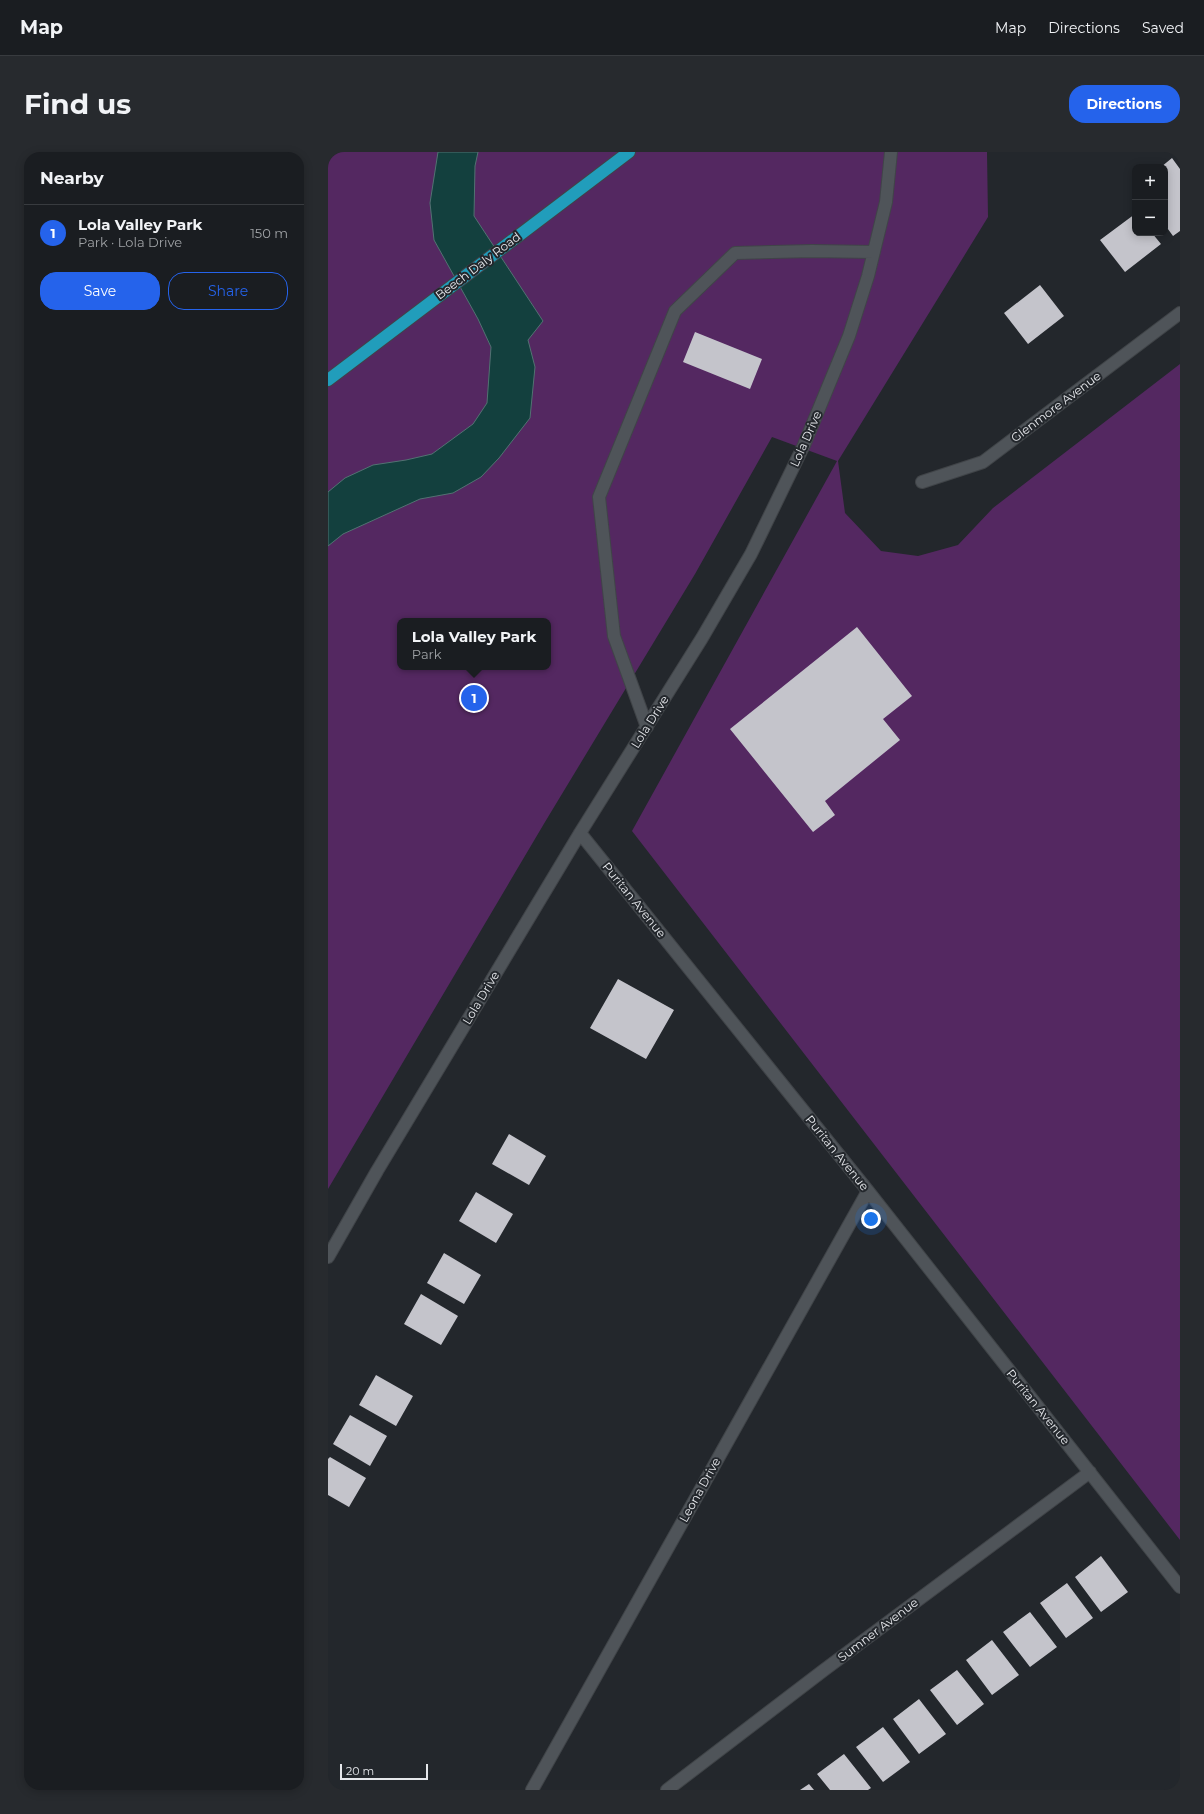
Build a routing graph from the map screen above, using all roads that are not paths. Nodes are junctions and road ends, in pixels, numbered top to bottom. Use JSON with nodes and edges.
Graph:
{"nodes":[{"id":1,"x":629,"y":152,"type":"edge"},
{"id":2,"x":891,"y":152,"type":"edge"},
{"id":3,"x":874,"y":252,"type":"junction"},
{"id":4,"x":1180,"y":313,"type":"edge"},
{"id":5,"x":328,"y":380,"type":"edge"},
{"id":6,"x":922,"y":482,"type":"dead end"},
{"id":7,"x":647,"y":727,"type":"junction"},
{"id":8,"x":580,"y":833,"type":"junction"},
{"id":9,"x":868,"y":1191,"type":"junction"},
{"id":10,"x":328,"y":1257,"type":"edge"},
{"id":11,"x":1090,"y":1472,"type":"junction"},
{"id":12,"x":1180,"y":1587,"type":"edge"},
{"id":13,"x":532,"y":1790,"type":"edge"},
{"id":14,"x":667,"y":1790,"type":"edge"}],
"edges":[{"from":1,"to":5,"type":"main road","name":"Beech Daly Road"},
{"from":2,"to":3,"type":"street","name":"Lola Drive"},
{"from":3,"to":7,"type":"street","name":"Lola Drive"},
{"from":3,"to":7,"type":"street"},
{"from":4,"to":6,"type":"street","name":"Glenmore Avenue"},
{"from":7,"to":8,"type":"street","name":"Lola Drive"},
{"from":8,"to":9,"type":"street","name":"Puritan Avenue"},
{"from":8,"to":10,"type":"street","name":"Lola Drive"},
{"from":9,"to":11,"type":"street","name":"Puritan Avenue"},
{"from":9,"to":13,"type":"street","name":"Leona Drive"},
{"from":11,"to":12,"type":"street","name":"Puritan Avenue"},
{"from":11,"to":14,"type":"street","name":"Sumner Avenue"}]}
